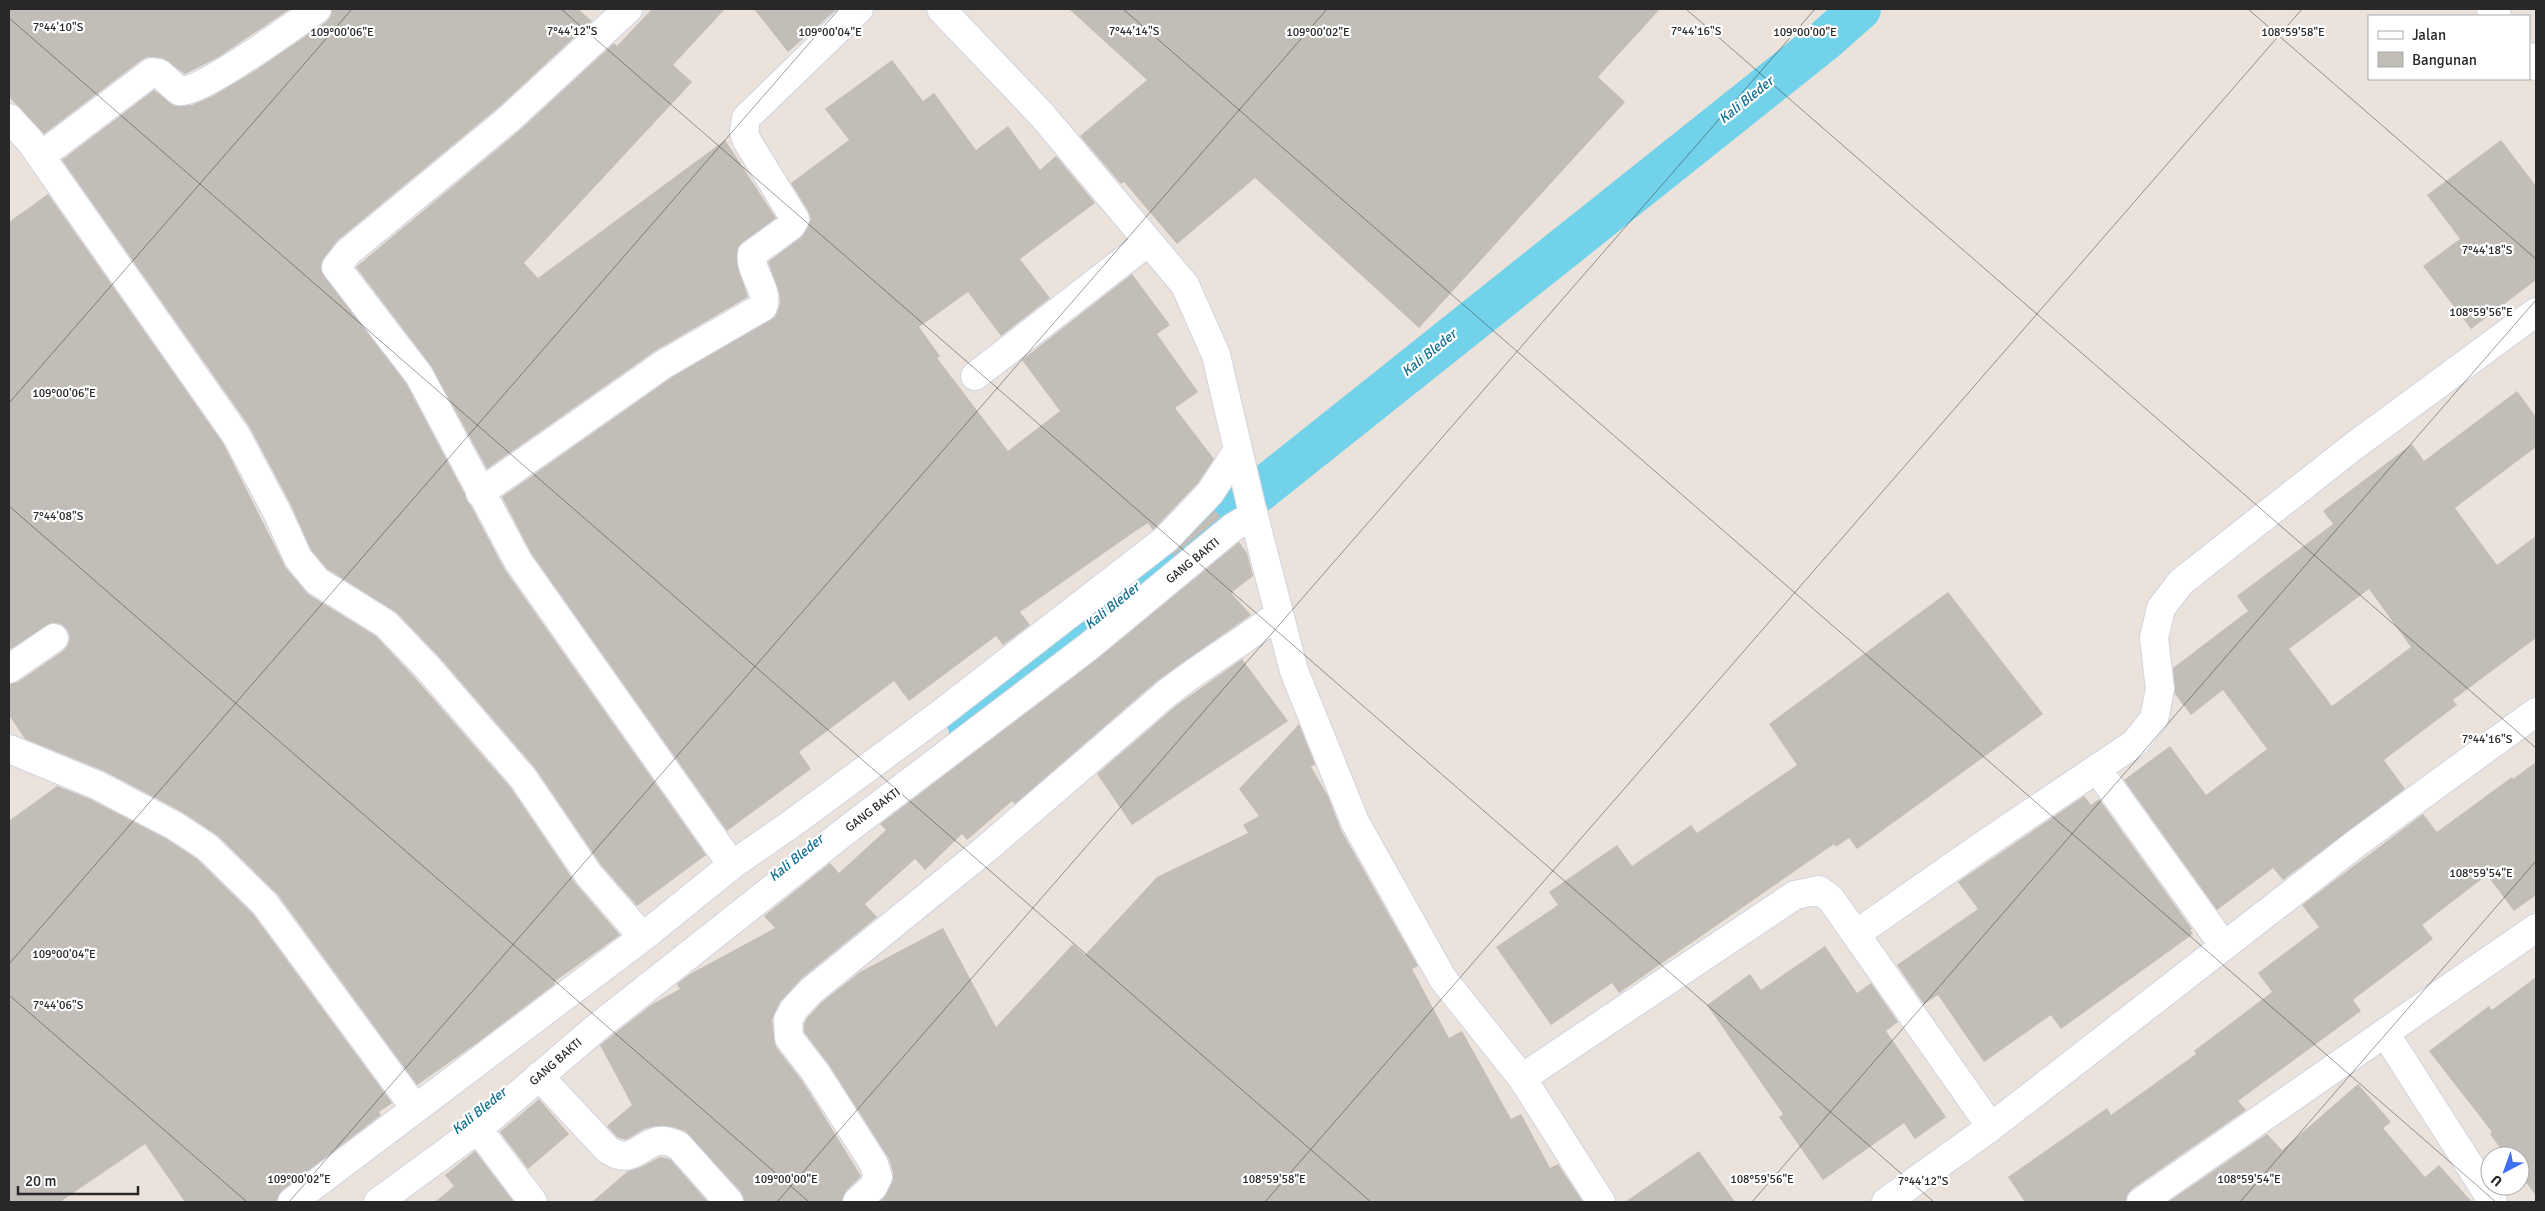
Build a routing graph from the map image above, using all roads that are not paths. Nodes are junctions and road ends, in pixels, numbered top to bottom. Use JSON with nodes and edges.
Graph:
{"nodes":[{"id":1,"x":317,"y":9,"type":"edge"},
{"id":2,"x":628,"y":9,"type":"edge"},
{"id":3,"x":859,"y":9,"type":"edge"},
{"id":4,"x":941,"y":9,"type":"edge"},
{"id":5,"x":9,"y":118,"type":"edge"},
{"id":6,"x":41,"y":156,"type":"junction"},
{"id":7,"x":1148,"y":242,"type":"junction"},
{"id":8,"x":2536,"y":312,"type":"edge"},
{"id":9,"x":975,"y":376,"type":"dead end"},
{"id":10,"x":1240,"y":459,"type":"junction"},
{"id":11,"x":480,"y":493,"type":"junction"},
{"id":12,"x":1253,"y":510,"type":"junction"},
{"id":13,"x":1279,"y":614,"type":"junction"},
{"id":14,"x":54,"y":638,"type":"dead end"},
{"id":15,"x":9,"y":669,"type":"edge"},
{"id":16,"x":2536,"y":712,"type":"edge"},
{"id":17,"x":9,"y":749,"type":"edge"},
{"id":18,"x":2097,"y":769,"type":"junction"},
{"id":19,"x":732,"y":864,"type":"junction"},
{"id":20,"x":2536,"y":928,"type":"edge"},
{"id":21,"x":1856,"y":934,"type":"junction"},
{"id":22,"x":643,"y":937,"type":"junction"},
{"id":23,"x":2224,"y":946,"type":"junction"},
{"id":24,"x":2385,"y":1033,"type":"junction"},
{"id":25,"x":539,"y":1076,"type":"junction"},
{"id":26,"x":1522,"y":1078,"type":"junction"},
{"id":27,"x":415,"y":1108,"type":"junction"},
{"id":28,"x":478,"y":1128,"type":"junction"},
{"id":29,"x":1991,"y":1128,"type":"junction"},
{"id":30,"x":292,"y":1202,"type":"edge"},
{"id":31,"x":378,"y":1202,"type":"edge"},
{"id":32,"x":533,"y":1202,"type":"edge"},
{"id":33,"x":729,"y":1202,"type":"edge"},
{"id":34,"x":857,"y":1202,"type":"edge"},
{"id":35,"x":1601,"y":1202,"type":"edge"},
{"id":36,"x":1886,"y":1202,"type":"edge"},
{"id":37,"x":2141,"y":1202,"type":"edge"},
{"id":38,"x":2493,"y":1202,"type":"edge"}],
"edges":[{"from":1,"to":6,"type":"street"},
{"from":2,"to":11,"type":"street"},
{"from":3,"to":11,"type":"street"},
{"from":4,"to":7,"type":"street"},
{"from":5,"to":6,"type":"street"},
{"from":6,"to":22,"type":"street"},
{"from":7,"to":9,"type":"street"},
{"from":7,"to":10,"type":"street"},
{"from":8,"to":18,"type":"street"},
{"from":10,"to":12,"type":"street"},
{"from":10,"to":19,"type":"street"},
{"from":11,"to":19,"type":"street"},
{"from":12,"to":13,"type":"street"},
{"from":12,"to":25,"type":"street","name":"GANG BAKTI"},
{"from":13,"to":26,"type":"street"},
{"from":13,"to":34,"type":"street"},
{"from":14,"to":15,"type":"street"},
{"from":16,"to":23,"type":"street"},
{"from":17,"to":27,"type":"street"},
{"from":18,"to":21,"type":"street"},
{"from":18,"to":23,"type":"street"},
{"from":19,"to":22,"type":"street"},
{"from":20,"to":24,"type":"street"},
{"from":21,"to":26,"type":"street"},
{"from":21,"to":29,"type":"street"},
{"from":22,"to":27,"type":"street"},
{"from":23,"to":29,"type":"street"},
{"from":24,"to":37,"type":"street"},
{"from":24,"to":38,"type":"street"},
{"from":25,"to":28,"type":"street","name":"GANG BAKTI"},
{"from":25,"to":33,"type":"street"},
{"from":26,"to":35,"type":"street"},
{"from":27,"to":30,"type":"street"},
{"from":28,"to":31,"type":"street","name":"GANG BAKTI"},
{"from":28,"to":32,"type":"street"},
{"from":29,"to":36,"type":"street"}]}
